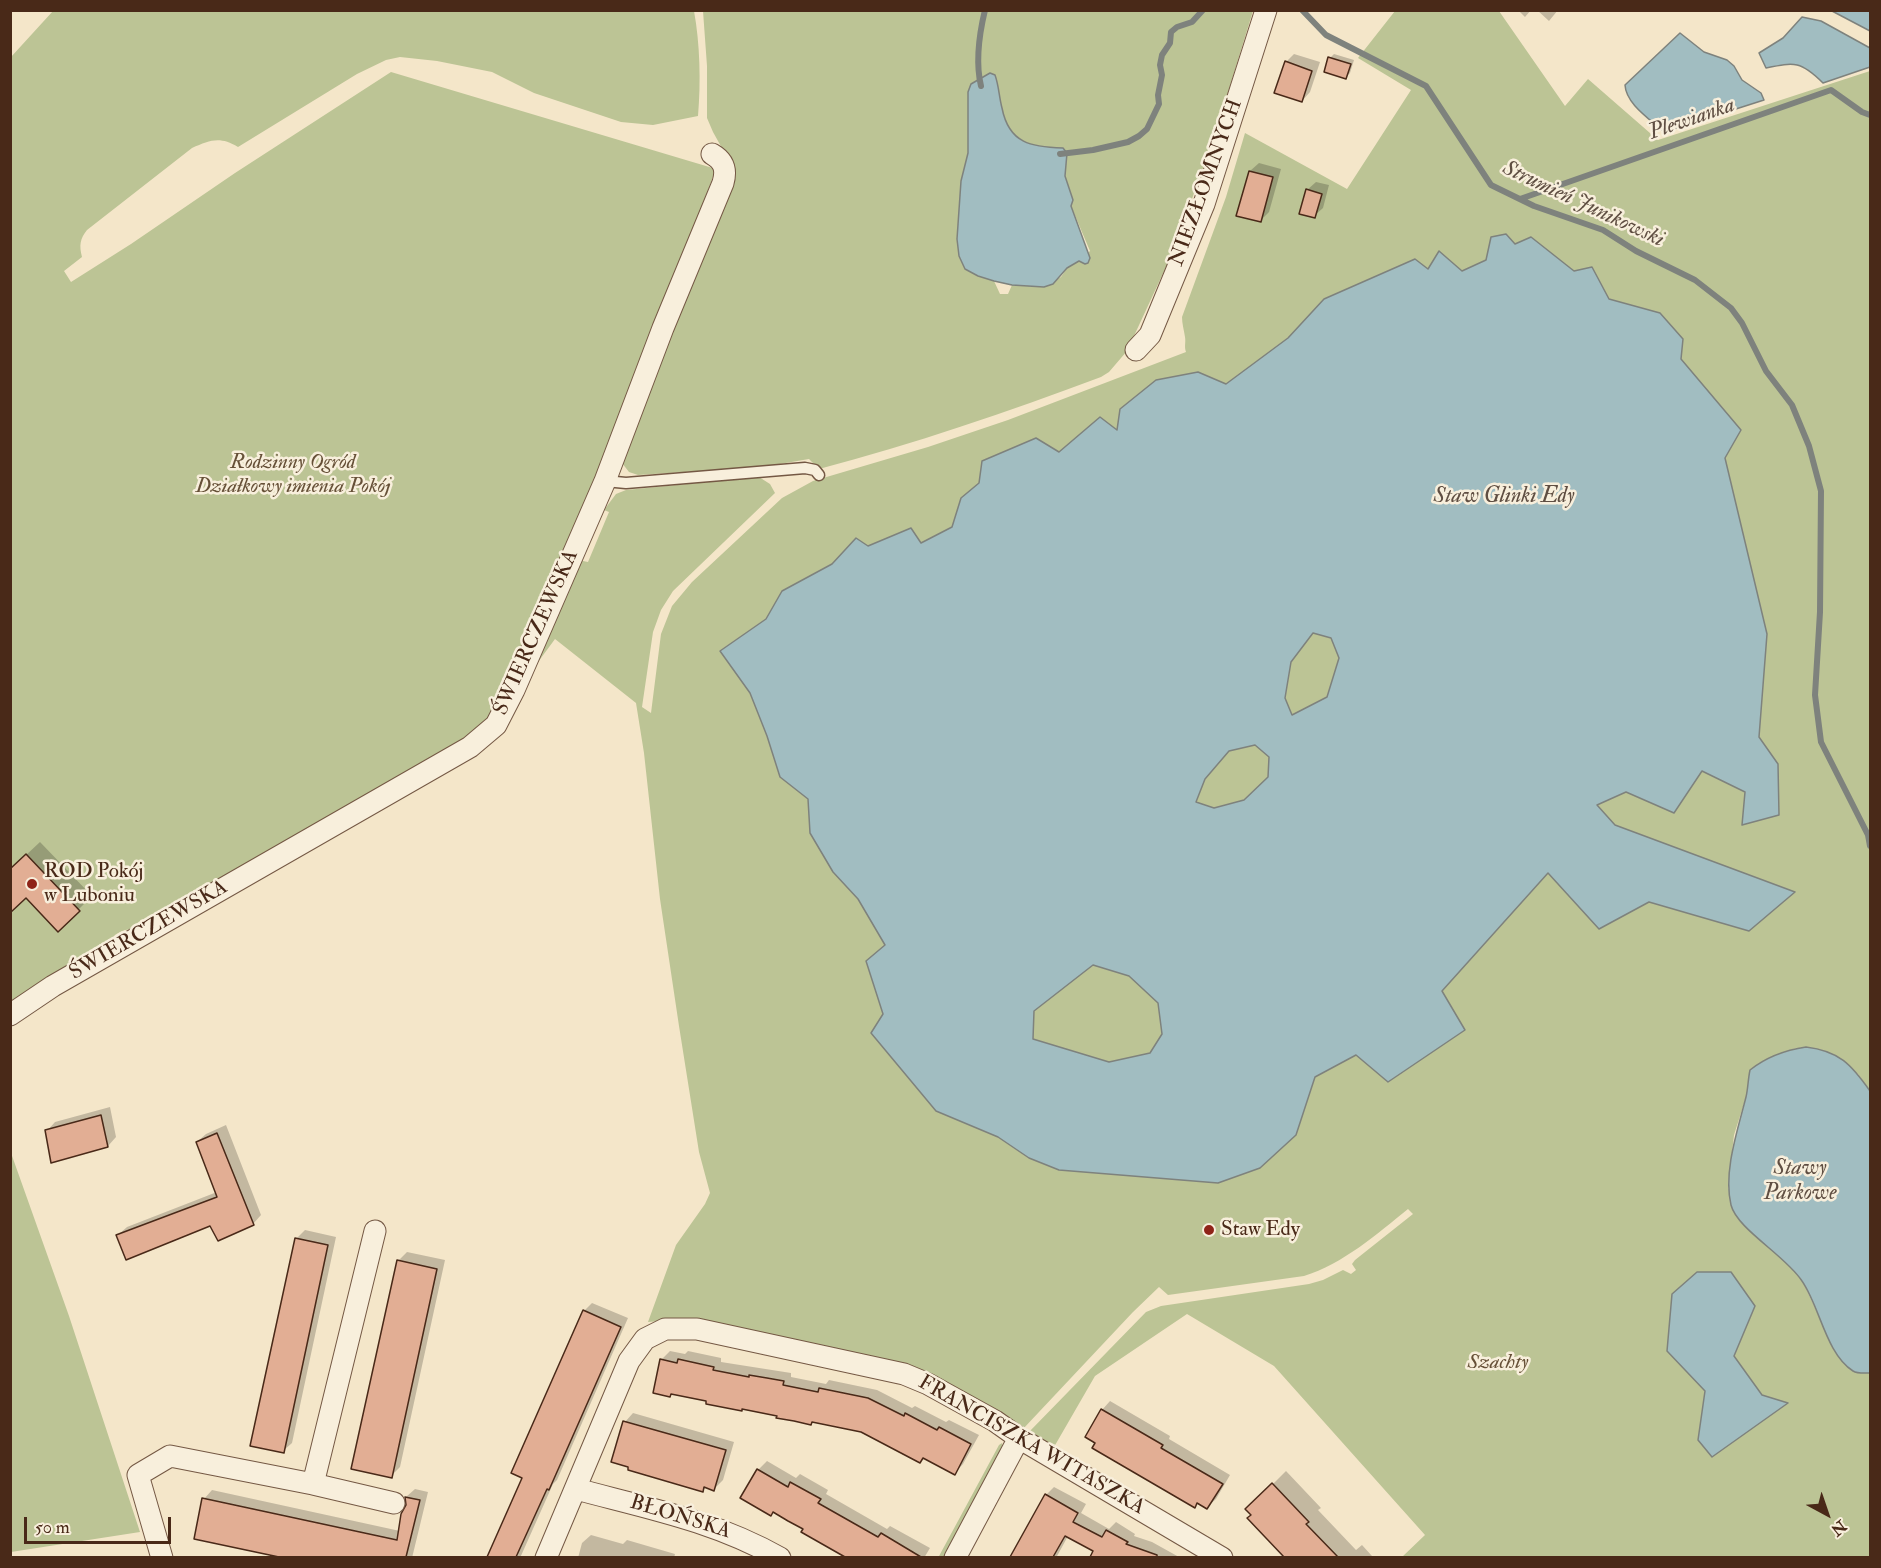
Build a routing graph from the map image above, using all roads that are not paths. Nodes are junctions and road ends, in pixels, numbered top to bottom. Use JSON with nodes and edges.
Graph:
{"nodes":[{"id":1,"x":1266,"y":10,"type":"edge"},
{"id":2,"x":712,"y":154,"type":"dead end"},
{"id":3,"x":1137,"y":350,"type":"dead end"},
{"id":4,"x":819,"y":474,"type":"dead end"},
{"id":5,"x":605,"y":481,"type":"junction"},
{"id":6,"x":10,"y":1015,"type":"edge"},
{"id":7,"x":375,"y":1231,"type":"dead end"},
{"id":8,"x":1019,"y":1438,"type":"junction"},
{"id":9,"x":313,"y":1484,"type":"junction"},
{"id":10,"x":576,"y":1489,"type":"junction"},
{"id":11,"x":394,"y":1503,"type":"dead end"},
{"id":12,"x":162,"y":1557,"type":"edge"},
{"id":13,"x":546,"y":1557,"type":"edge"},
{"id":14,"x":780,"y":1557,"type":"edge"},
{"id":15,"x":955,"y":1557,"type":"edge"},
{"id":16,"x":1222,"y":1557,"type":"edge"}],
"edges":[{"from":1,"to":3,"type":"street","name":"NIEZŁOMNYCH"},
{"from":2,"to":5,"type":"street","name":"ŚWIERCZEWSKA"},
{"from":4,"to":5,"type":"lane"},
{"from":5,"to":6,"type":"street","name":"ŚWIERCZEWSKA"},
{"from":7,"to":9,"type":"street"},
{"from":8,"to":10,"type":"street","name":"FRANCISZKA WITASZKA"},
{"from":8,"to":15,"type":"street"},
{"from":8,"to":16,"type":"street","name":"FRANCISZKA WITASZKA"},
{"from":9,"to":11,"type":"street"},
{"from":9,"to":12,"type":"street"},
{"from":10,"to":13,"type":"street","name":"FRANCISZKA WITASZKA"},
{"from":10,"to":14,"type":"street","name":"BŁOŃSKA"}]}
